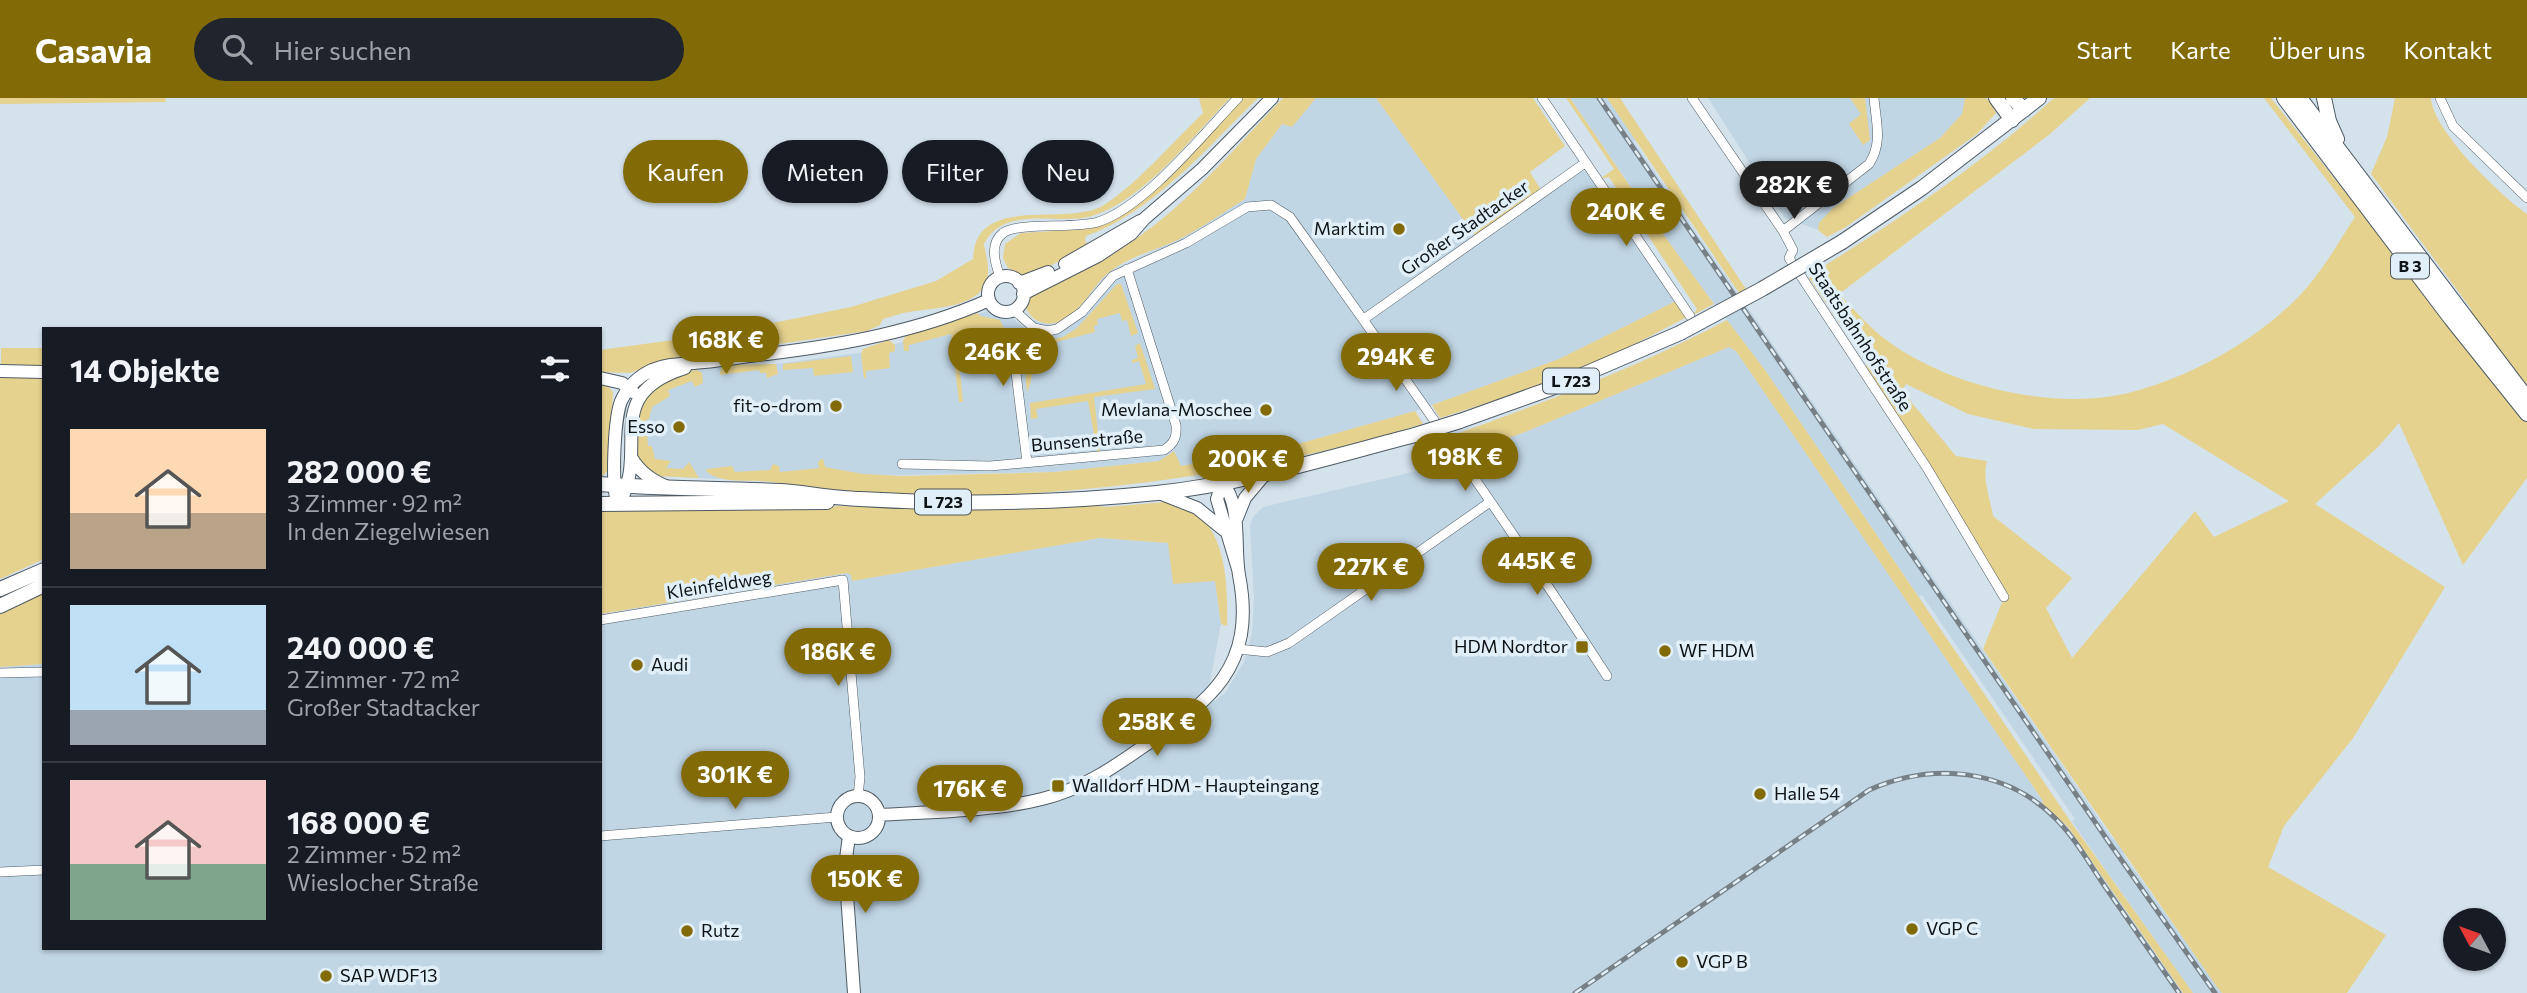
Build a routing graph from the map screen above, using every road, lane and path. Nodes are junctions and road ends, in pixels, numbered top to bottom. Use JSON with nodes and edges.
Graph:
{"nodes":[{"id":1,"x":1238,"y":98,"type":"edge"},
{"id":2,"x":1272,"y":98,"type":"edge"},
{"id":3,"x":1542,"y":98,"type":"edge"},
{"id":4,"x":1692,"y":98,"type":"edge"},
{"id":5,"x":1874,"y":98,"type":"edge"},
{"id":6,"x":1996,"y":98,"type":"edge"},
{"id":7,"x":2013,"y":98,"type":"edge"},
{"id":8,"x":2039,"y":98,"type":"edge"},
{"id":9,"x":2284,"y":98,"type":"edge"},
{"id":10,"x":2300,"y":98,"type":"edge"},
{"id":11,"x":2324,"y":98,"type":"edge"},
{"id":12,"x":2440,"y":98,"type":"edge"},
{"id":13,"x":2024,"y":110,"type":"junction"},
{"id":14,"x":2012,"y":120,"type":"junction"},
{"id":15,"x":1585,"y":163,"type":"junction"},
{"id":16,"x":2351,"y":168,"type":"junction"},
{"id":17,"x":2527,"y":198,"type":"edge"},
{"id":18,"x":1783,"y":231,"type":"junction"},
{"id":19,"x":1127,"y":268,"type":"junction"},
{"id":20,"x":1000,"y":277,"type":"junction"},
{"id":21,"x":1021,"y":288,"type":"junction"},
{"id":22,"x":989,"y":300,"type":"junction"},
{"id":23,"x":1014,"y":310,"type":"junction"},
{"id":24,"x":1690,"y":316,"type":"dead end"},
{"id":25,"x":1364,"y":319,"type":"junction"},
{"id":26,"x":1034,"y":328,"type":"junction"},
{"id":27,"x":0,"y":371,"type":"edge"},
{"id":28,"x":42,"y":372,"type":"edge"},
{"id":29,"x":602,"y":378,"type":"edge"},
{"id":30,"x":634,"y":392,"type":"junction"},
{"id":31,"x":2527,"y":398,"type":"edge"},
{"id":32,"x":2527,"y":414,"type":"edge"},
{"id":33,"x":631,"y":457,"type":"junction"},
{"id":34,"x":1027,"y":462,"type":"junction"},
{"id":35,"x":902,"y":464,"type":"dead end"},
{"id":36,"x":1267,"y":472,"type":"junction"},
{"id":37,"x":1222,"y":483,"type":"junction"},
{"id":38,"x":614,"y":485,"type":"edge"},
{"id":39,"x":670,"y":488,"type":"junction"},
{"id":40,"x":1158,"y":493,"type":"junction"},
{"id":41,"x":856,"y":499,"type":"junction"},
{"id":42,"x":1490,"y":502,"type":"junction"},
{"id":43,"x":602,"y":504,"type":"edge"},
{"id":44,"x":619,"y":504,"type":"junction"},
{"id":45,"x":1231,"y":529,"type":"junction"},
{"id":46,"x":42,"y":571,"type":"edge"},
{"id":47,"x":42,"y":585,"type":"edge"},
{"id":48,"x":0,"y":589,"type":"edge"},
{"id":49,"x":2004,"y":597,"type":"dead end"},
{"id":50,"x":0,"y":606,"type":"edge"},
{"id":51,"x":602,"y":620,"type":"edge"},
{"id":52,"x":1238,"y":649,"type":"junction"},
{"id":53,"x":42,"y":672,"type":"edge"},
{"id":54,"x":0,"y":673,"type":"edge"},
{"id":55,"x":1607,"y":676,"type":"dead end"},
{"id":56,"x":858,"y":796,"type":"junction"},
{"id":57,"x":879,"y":815,"type":"junction"},
{"id":58,"x":837,"y":817,"type":"junction"},
{"id":59,"x":602,"y":836,"type":"edge"},
{"id":60,"x":849,"y":836,"type":"junction"},
{"id":61,"x":42,"y":870,"type":"edge"},
{"id":62,"x":0,"y":872,"type":"edge"},
{"id":63,"x":854,"y":993,"type":"edge"}],
"edges":[{"from":1,"to":20,"type":"street"},
{"from":2,"to":21,"type":"street"},
{"from":3,"to":15,"type":"street"},
{"from":4,"to":18,"type":"street","name":"Staatsbahnhofstraße"},
{"from":5,"to":18,"type":"street"},
{"from":6,"to":14,"type":"main road"},
{"from":7,"to":13,"type":"main road"},
{"from":8,"to":13,"type":"main road","number":"L 723"},
{"from":9,"to":32,"type":"main road","number":"B 3"},
{"from":10,"to":16,"type":"main road","number":"B 3"},
{"from":11,"to":16,"type":"main road"},
{"from":12,"to":17,"type":"street"},
{"from":13,"to":14,"type":"main road","number":"L 723"},
{"from":14,"to":36,"type":"main road","number":"L 723","bridge":true},
{"from":15,"to":24,"type":"street"},
{"from":15,"to":25,"type":"street","name":"Großer Stadtacker"},
{"from":16,"to":31,"type":"main road","number":"B 3"},
{"from":18,"to":49,"type":"street","name":"Staatsbahnhofstraße"},
{"from":19,"to":25,"type":"street"},
{"from":19,"to":26,"type":"street"},
{"from":19,"to":34,"type":"street","name":"Bunsenstraße"},
{"from":20,"to":21,"type":"street"},
{"from":20,"to":22,"type":"street"},
{"from":21,"to":23,"type":"street"},
{"from":22,"to":23,"type":"street"},
{"from":22,"to":30,"type":"street"},
{"from":23,"to":26,"type":"street"},
{"from":25,"to":42,"type":"street"},
{"from":26,"to":34,"type":"street"},
{"from":27,"to":28,"type":"street"},
{"from":29,"to":30,"type":"street"},
{"from":30,"to":33,"type":"street"},
{"from":30,"to":38,"type":"street"},
{"from":33,"to":38,"type":"street"},
{"from":33,"to":39,"type":"street"},
{"from":34,"to":35,"type":"street","name":"Bunsenstraße"},
{"from":36,"to":37,"type":"main road","number":"L 723"},
{"from":36,"to":45,"type":"street"},
{"from":37,"to":40,"type":"main road","number":"L 723"},
{"from":37,"to":45,"type":"street"},
{"from":38,"to":39,"type":"main road","number":"L 723"},
{"from":38,"to":44,"type":"street"},
{"from":39,"to":41,"type":"main road","number":"L 723"},
{"from":40,"to":41,"type":"main road","number":"L 723"},
{"from":40,"to":45,"type":"street"},
{"from":41,"to":44,"type":"main road","number":"L 723"},
{"from":42,"to":52,"type":"street"},
{"from":42,"to":55,"type":"street"},
{"from":43,"to":44,"type":"main road","number":"L 723"},
{"from":45,"to":52,"type":"street"},
{"from":46,"to":48,"type":"main road"},
{"from":47,"to":50,"type":"main road"},
{"from":51,"to":56,"type":"street","name":"Kleinfeldweg"},
{"from":52,"to":57,"type":"street"},
{"from":53,"to":54,"type":"street"},
{"from":56,"to":57,"type":"street"},
{"from":56,"to":58,"type":"street"},
{"from":57,"to":60,"type":"street"},
{"from":58,"to":59,"type":"street"},
{"from":58,"to":60,"type":"street"},
{"from":60,"to":63,"type":"street"},
{"from":61,"to":62,"type":"street"}]}
